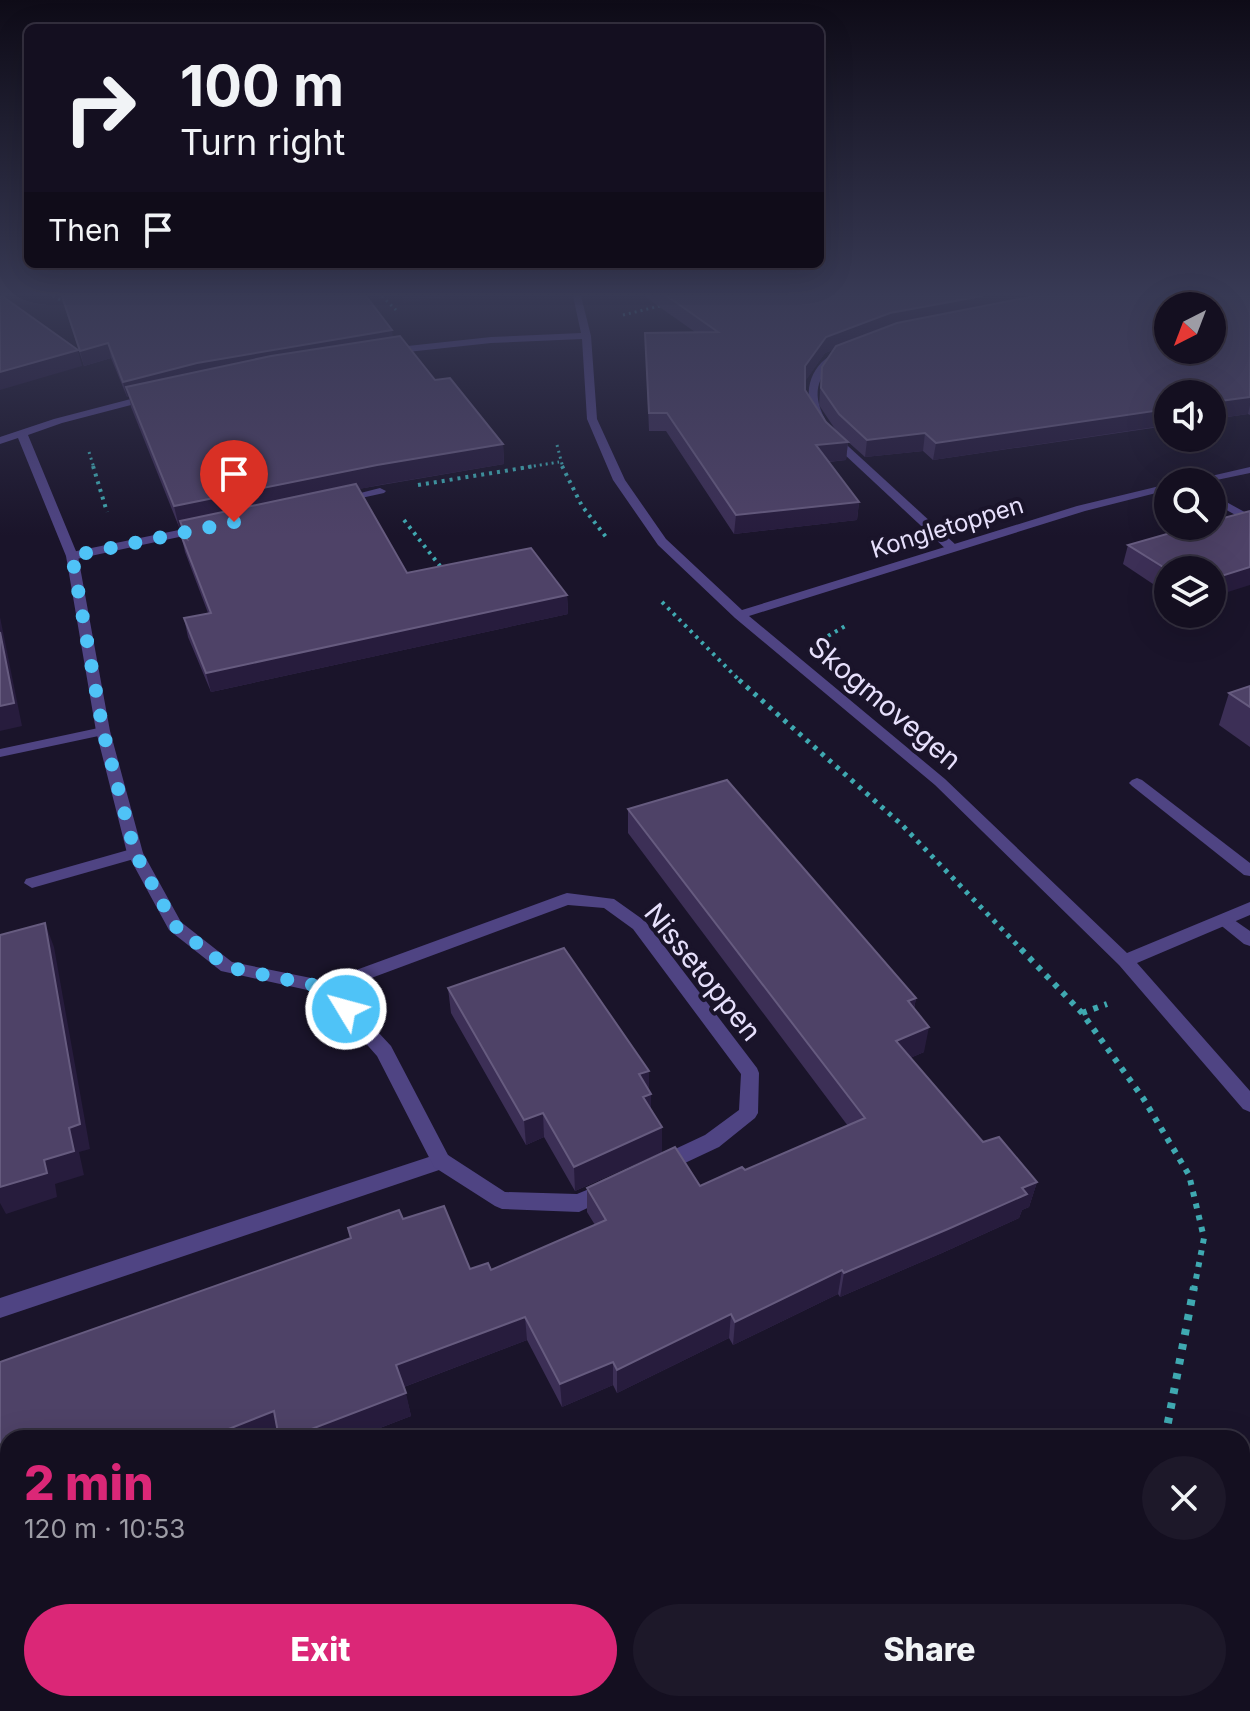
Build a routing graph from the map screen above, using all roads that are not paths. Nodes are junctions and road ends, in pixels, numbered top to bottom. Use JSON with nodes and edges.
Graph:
{"nodes":[{"id":1,"x":589,"y":376,"type":"edge"},
{"id":2,"x":817,"y":376,"type":"edge"},
{"id":3,"x":158,"y":395,"type":"edge"},
{"id":4,"x":22,"y":434,"type":"junction"},
{"id":5,"x":0,"y":441,"type":"edge"},
{"id":6,"x":1250,"y":470,"type":"edge"},
{"id":7,"x":1226,"y":475,"type":"edge"},
{"id":8,"x":1154,"y":490,"type":"edge"},
{"id":9,"x":380,"y":491,"type":"edge"},
{"id":10,"x":334,"y":501,"type":"edge"},
{"id":11,"x":1226,"y":505,"type":"edge"},
{"id":12,"x":1250,"y":520,"type":"edge"},
{"id":13,"x":210,"y":527,"type":"edge"},
{"id":14,"x":952,"y":548,"type":"junction"},
{"id":15,"x":72,"y":556,"type":"junction"},
{"id":16,"x":740,"y":615,"type":"junction"},
{"id":17,"x":103,"y":731,"type":"junction"},
{"id":18,"x":0,"y":753,"type":"edge"},
{"id":19,"x":1137,"y":783,"type":"dead end"},
{"id":20,"x":135,"y":853,"type":"junction"},
{"id":21,"x":1250,"y":871,"type":"edge"},
{"id":22,"x":32,"y":883,"type":"dead end"},
{"id":23,"x":1250,"y":908,"type":"edge"},
{"id":24,"x":1224,"y":919,"type":"junction"},
{"id":25,"x":1250,"y":940,"type":"edge"},
{"id":26,"x":1125,"y":961,"type":"junction"},
{"id":27,"x":327,"y":988,"type":"junction"},
{"id":28,"x":1250,"y":1104,"type":"edge"},
{"id":29,"x":441,"y":1161,"type":"junction"},
{"id":30,"x":645,"y":1172,"type":"edge"},
{"id":31,"x":619,"y":1184,"type":"edge"},
{"id":32,"x":0,"y":1308,"type":"edge"}],
"edges":[{"from":1,"to":16,"type":"street","name":"Skogmovegen"},
{"from":2,"to":14,"type":"street"},
{"from":3,"to":4,"type":"street"},
{"from":4,"to":5,"type":"street"},
{"from":4,"to":15,"type":"street"},
{"from":6,"to":7,"type":"street"},
{"from":8,"to":14,"type":"street","name":"Kongletoppen"},
{"from":9,"to":10,"type":"street"},
{"from":11,"to":12,"type":"street"},
{"from":13,"to":15,"type":"street"},
{"from":14,"to":16,"type":"street","name":"Kongletoppen"},
{"from":15,"to":17,"type":"street"},
{"from":16,"to":26,"type":"street","name":"Skogmovegen"},
{"from":17,"to":18,"type":"street"},
{"from":17,"to":20,"type":"street"},
{"from":19,"to":21,"type":"street"},
{"from":20,"to":22,"type":"street"},
{"from":20,"to":27,"type":"street"},
{"from":23,"to":24,"type":"street"},
{"from":24,"to":25,"type":"street"},
{"from":24,"to":26,"type":"street"},
{"from":26,"to":28,"type":"street","name":"Skogmovegen"},
{"from":27,"to":29,"type":"street"},
{"from":27,"to":30,"type":"street","name":"Nissetoppen"},
{"from":29,"to":31,"type":"street"},
{"from":29,"to":32,"type":"street"}]}
